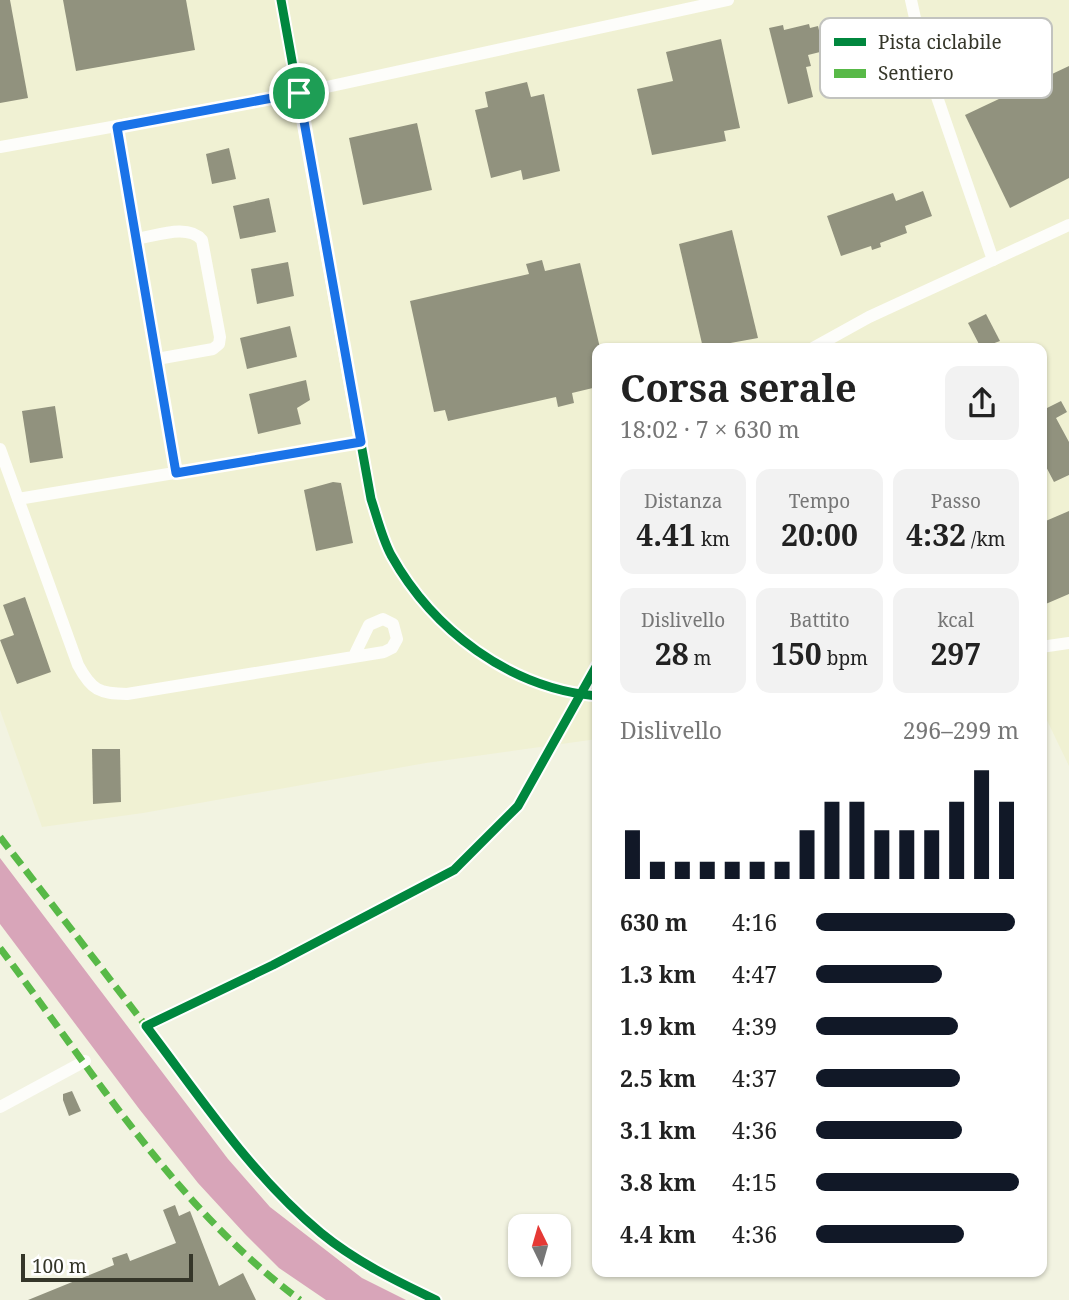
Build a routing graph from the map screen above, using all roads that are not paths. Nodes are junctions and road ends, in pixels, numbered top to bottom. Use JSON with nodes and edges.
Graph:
{"nodes":[{"id":1,"x":281,"y":0,"type":"edge"},
{"id":2,"x":728,"y":0,"type":"edge"},
{"id":3,"x":911,"y":0,"type":"edge"},
{"id":4,"x":915,"y":18,"type":"edge"},
{"id":5,"x":299,"y":93,"type":"junction"},
{"id":6,"x":938,"y":98,"type":"edge"},
{"id":7,"x":117,"y":127,"type":"junction"},
{"id":8,"x":0,"y":147,"type":"edge"},
{"id":9,"x":1069,"y":225,"type":"edge"},
{"id":10,"x":136,"y":239,"type":"junction"},
{"id":11,"x":993,"y":260,"type":"junction"},
{"id":12,"x":822,"y":343,"type":"edge"},
{"id":13,"x":157,"y":359,"type":"junction"},
{"id":14,"x":361,"y":442,"type":"junction"},
{"id":15,"x":0,"y":449,"type":"edge"},
{"id":16,"x":176,"y":473,"type":"junction"},
{"id":17,"x":18,"y":499,"type":"junction"},
{"id":18,"x":1069,"y":643,"type":"edge"},
{"id":19,"x":1047,"y":646,"type":"edge"},
{"id":20,"x":354,"y":656,"type":"dead end"},
{"id":21,"x":592,"y":675,"type":"edge"},
{"id":22,"x":583,"y":694,"type":"junction"},
{"id":23,"x":592,"y":695,"type":"edge"},
{"id":24,"x":85,"y":1061,"type":"dead end"},
{"id":25,"x":0,"y":1107,"type":"edge"},
{"id":26,"x":436,"y":1300,"type":"edge"}],
"edges":[{"from":1,"to":5,"type":"street"},
{"from":2,"to":5,"type":"street"},
{"from":3,"to":4,"type":"street"},
{"from":5,"to":7,"type":"street"},
{"from":5,"to":14,"type":"street"},
{"from":6,"to":11,"type":"street"},
{"from":7,"to":8,"type":"street"},
{"from":7,"to":10,"type":"street"},
{"from":9,"to":11,"type":"street"},
{"from":10,"to":13,"type":"street"},
{"from":10,"to":13,"type":"street"},
{"from":11,"to":12,"type":"street"},
{"from":13,"to":16,"type":"street"},
{"from":14,"to":16,"type":"street"},
{"from":14,"to":22,"type":"street"},
{"from":15,"to":17,"type":"street"},
{"from":16,"to":17,"type":"street"},
{"from":17,"to":20,"type":"street"},
{"from":18,"to":19,"type":"street"},
{"from":21,"to":22,"type":"street"},
{"from":22,"to":23,"type":"street"},
{"from":22,"to":26,"type":"street"},
{"from":24,"to":25,"type":"street"}]}
